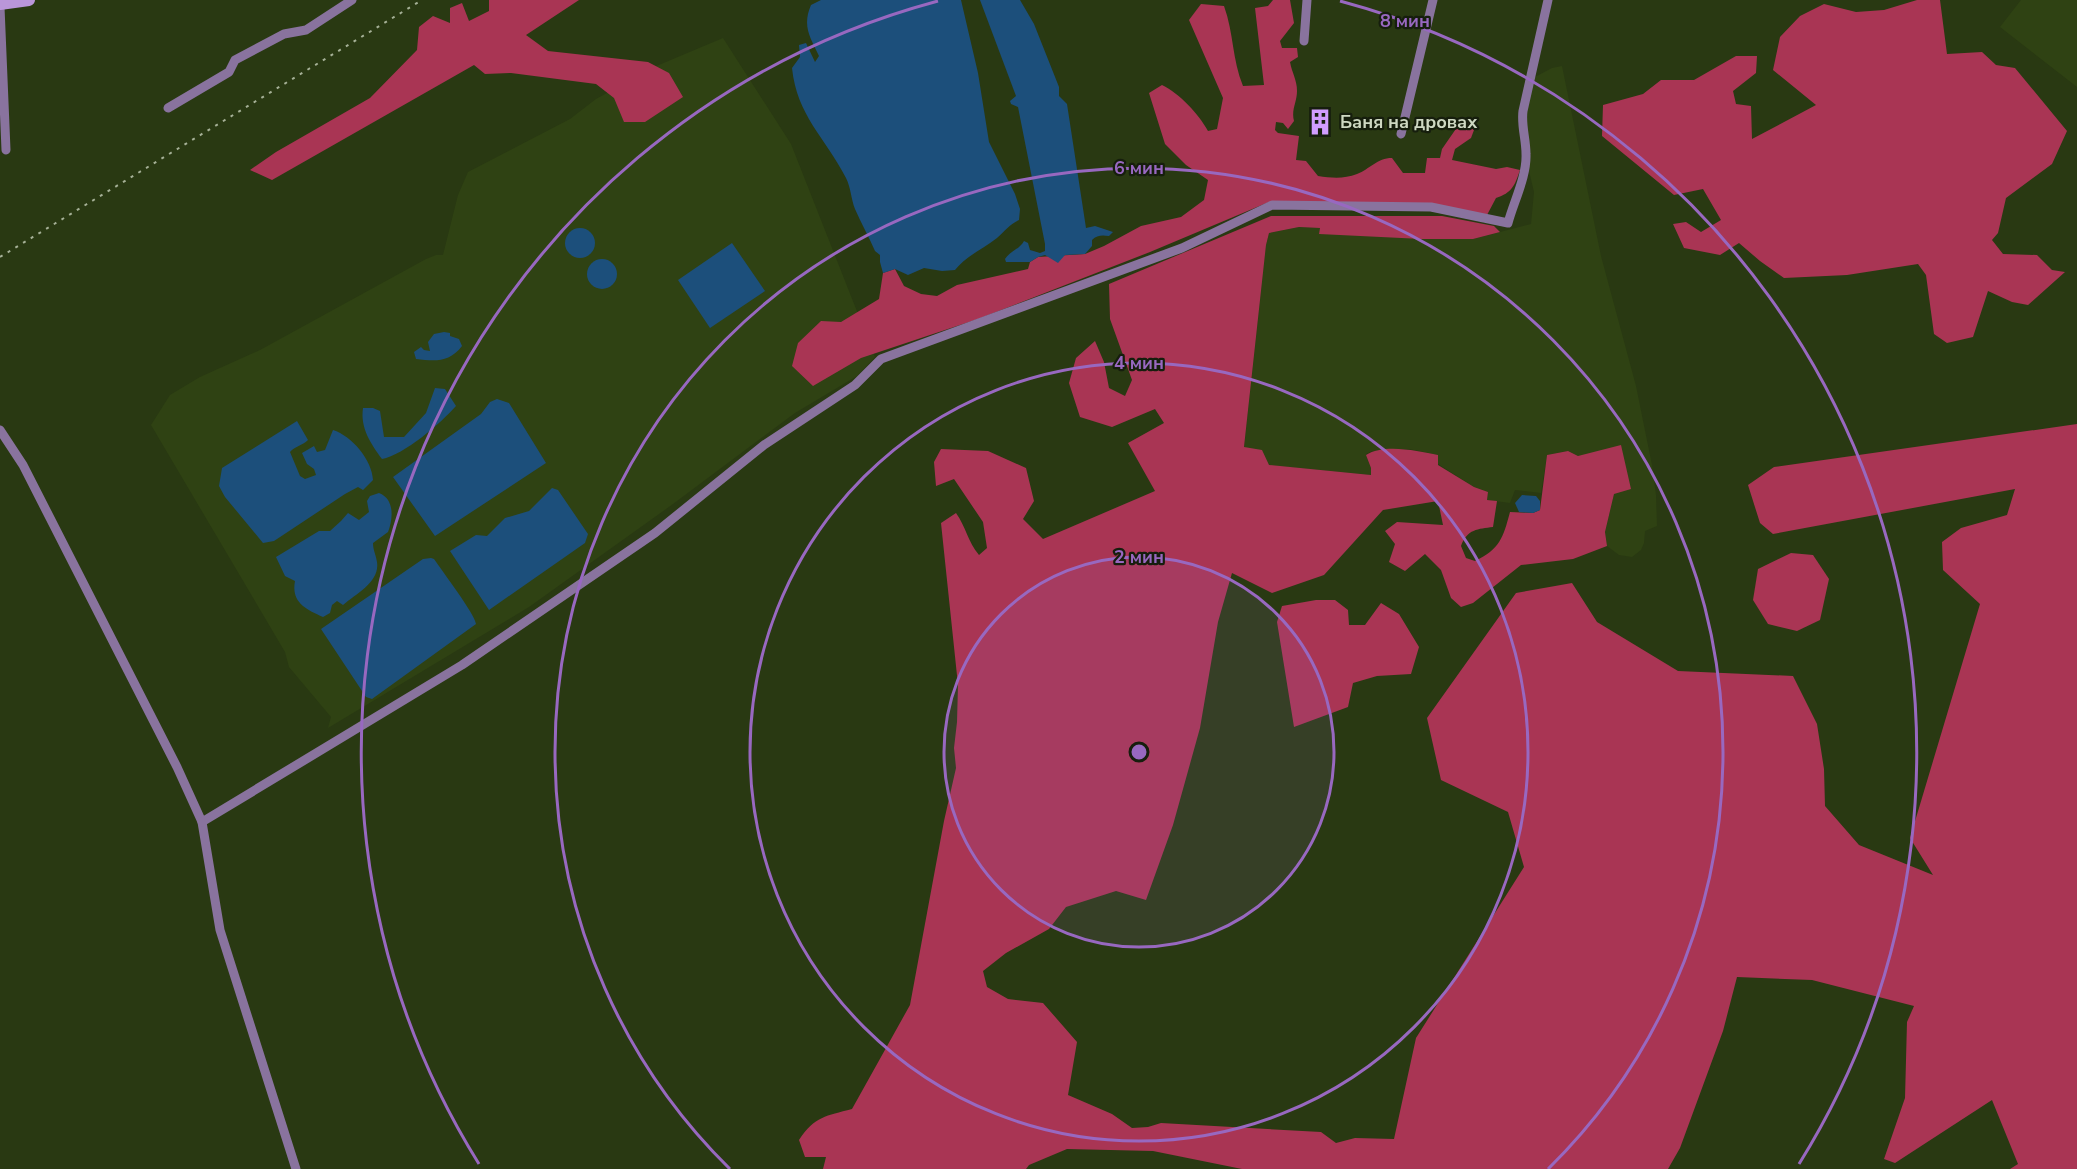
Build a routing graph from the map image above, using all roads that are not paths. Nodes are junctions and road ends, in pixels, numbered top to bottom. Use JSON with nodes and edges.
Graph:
{"nodes":[{"id":1,"x":29,"y":0,"type":"edge"},
{"id":2,"x":352,"y":0,"type":"edge"},
{"id":3,"x":1307,"y":0,"type":"edge"},
{"id":4,"x":1433,"y":0,"type":"edge"},
{"id":5,"x":1548,"y":0,"type":"edge"},
{"id":6,"x":0,"y":6,"type":"edge"},
{"id":7,"x":1304,"y":41,"type":"dead end"},
{"id":8,"x":168,"y":108,"type":"dead end"},
{"id":9,"x":1401,"y":134,"type":"dead end"},
{"id":10,"x":6,"y":150,"type":"dead end"},
{"id":11,"x":0,"y":430,"type":"edge"},
{"id":12,"x":202,"y":822,"type":"junction"},
{"id":13,"x":296,"y":1169,"type":"edge"}],
"edges":[{"from":1,"to":6,"type":"street"},
{"from":2,"to":8,"type":"street"},
{"from":3,"to":7,"type":"street"},
{"from":4,"to":9,"type":"street"},
{"from":5,"to":12,"type":"street"},
{"from":6,"to":10,"type":"street"},
{"from":11,"to":12,"type":"street"},
{"from":12,"to":13,"type":"street"}]}
